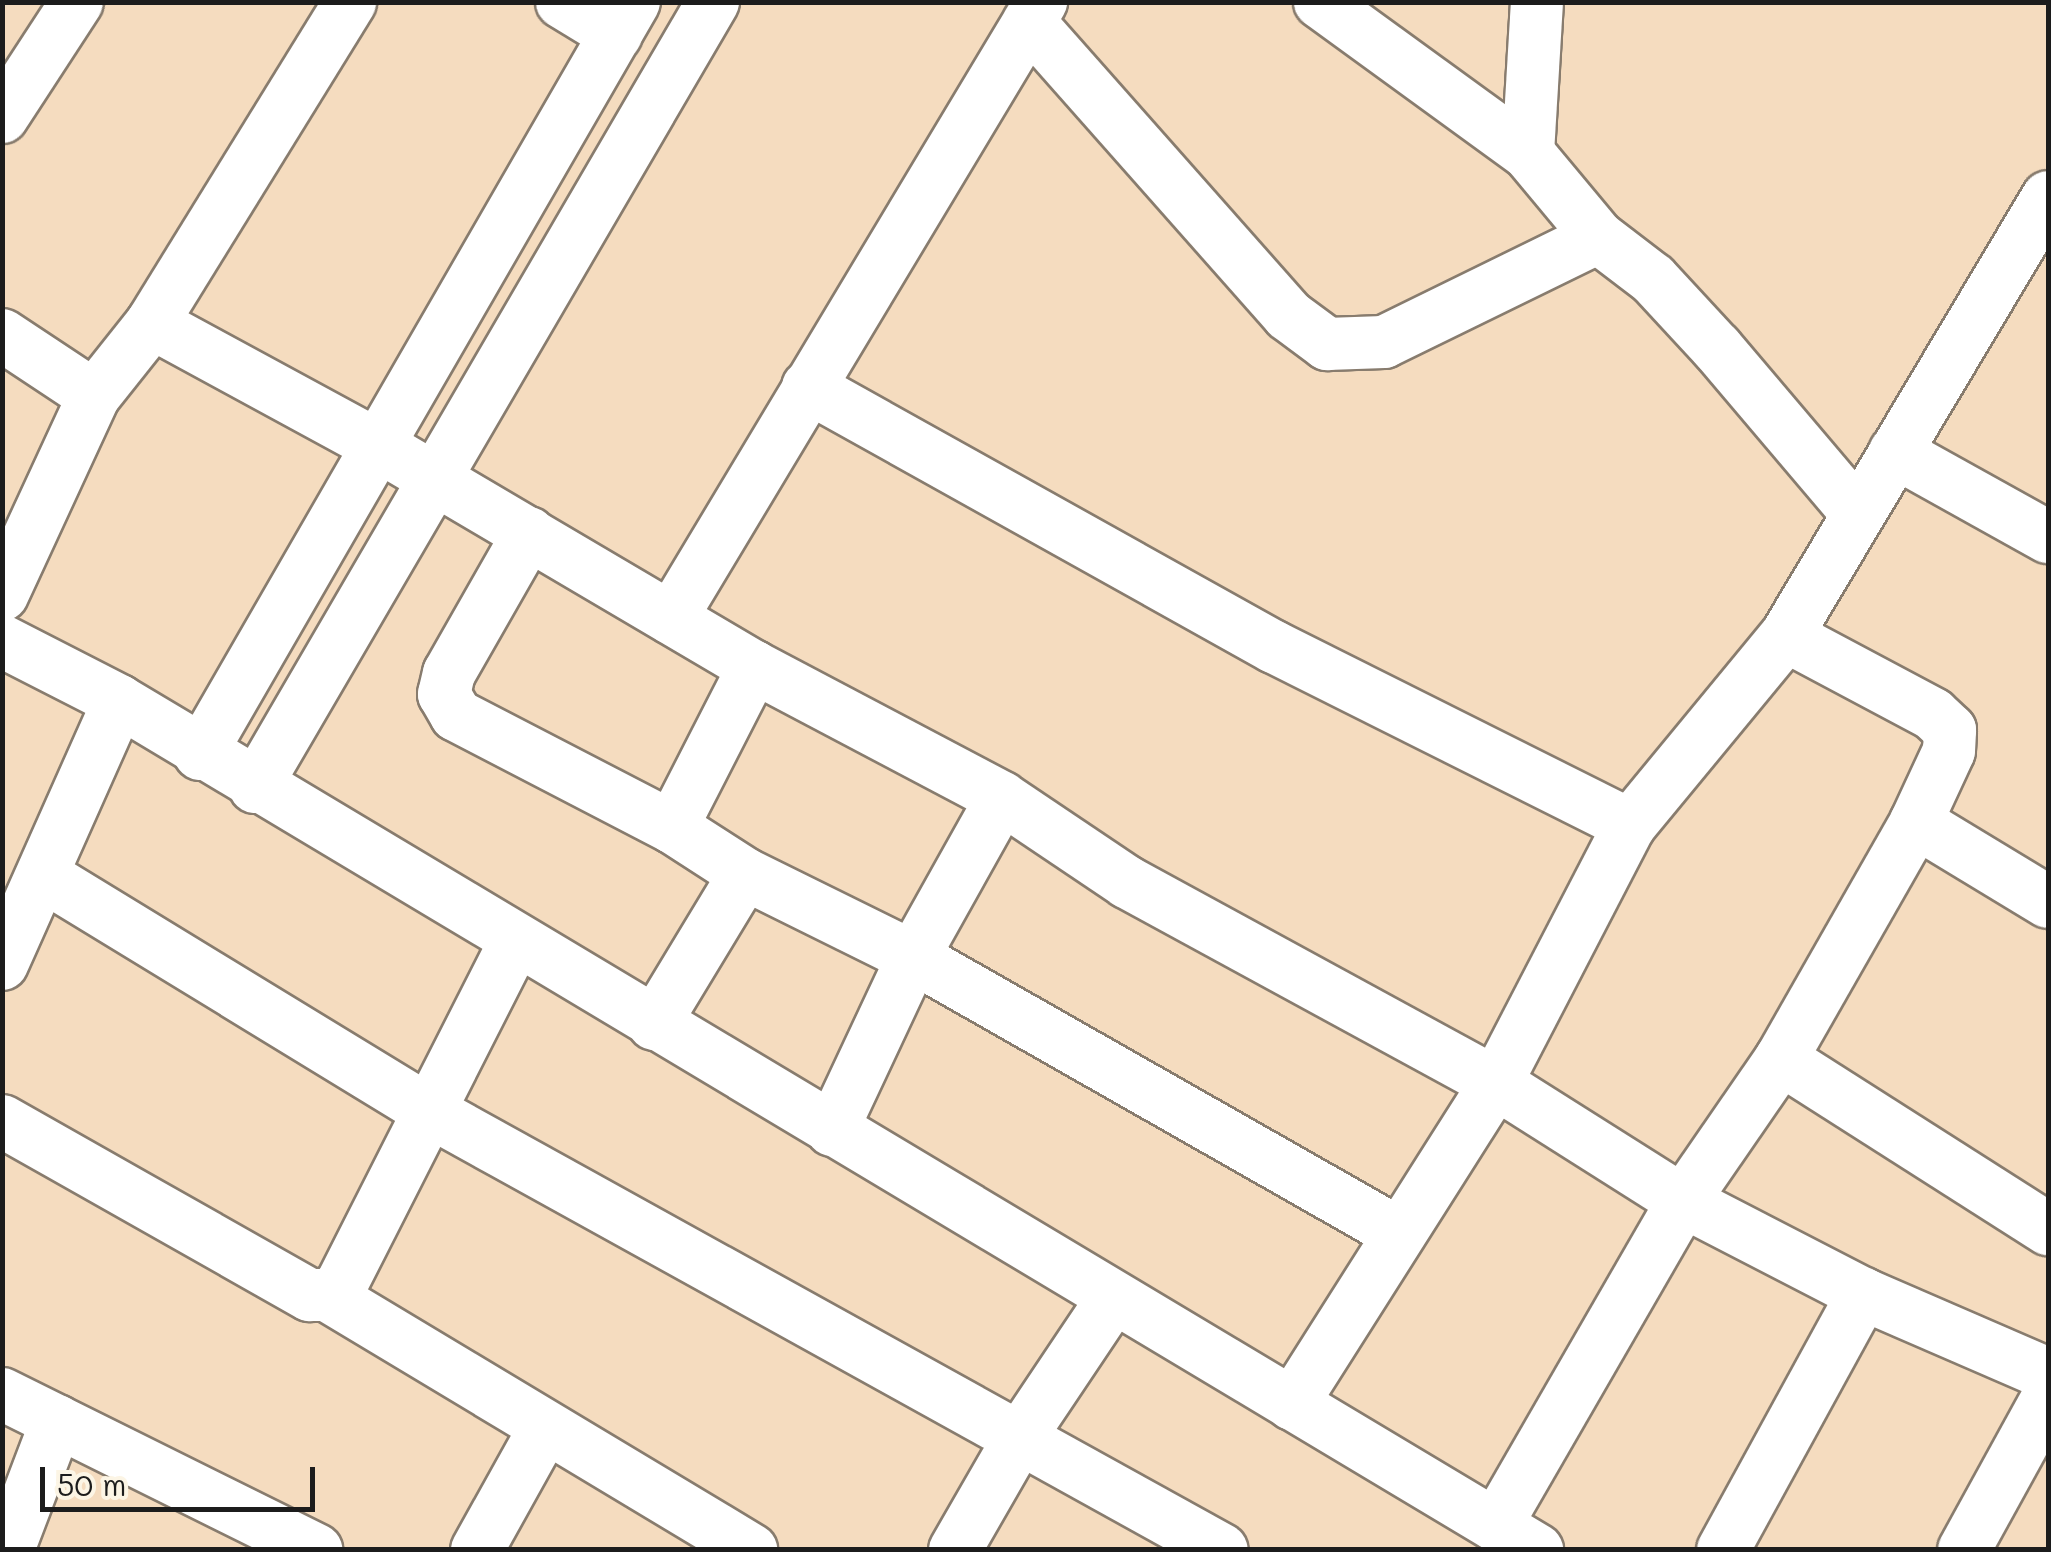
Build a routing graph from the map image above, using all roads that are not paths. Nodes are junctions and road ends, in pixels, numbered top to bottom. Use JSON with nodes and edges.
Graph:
{"nodes":[{"id":1,"x":77,"y":2,"type":"edge"},
{"id":2,"x":350,"y":2,"type":"edge"},
{"id":3,"x":562,"y":2,"type":"edge"},
{"id":4,"x":713,"y":2,"type":"edge"},
{"id":5,"x":1320,"y":2,"type":"edge"},
{"id":6,"x":1536,"y":2,"type":"edge"},
{"id":7,"x":1035,"y":12,"type":"edge"},
{"id":8,"x":625,"y":19,"type":"edge"},
{"id":9,"x":2,"y":118,"type":"edge"},
{"id":10,"x":1528,"y":152,"type":"junction"},
{"id":11,"x":2048,"y":197,"type":"edge"},
{"id":12,"x":1598,"y":237,"type":"junction"},
{"id":13,"x":2030,"y":276,"type":"edge"},
{"id":14,"x":152,"y":322,"type":"junction"},
{"id":15,"x":2,"y":335,"type":"edge"},
{"id":16,"x":808,"y":386,"type":"junction"},
{"id":17,"x":94,"y":396,"type":"junction"},
{"id":18,"x":378,"y":446,"type":"junction"},
{"id":19,"x":1895,"y":452,"type":"junction"},
{"id":20,"x":435,"y":479,"type":"junction"},
{"id":21,"x":1858,"y":514,"type":"junction"},
{"id":22,"x":530,"y":534,"type":"junction"},
{"id":23,"x":2048,"y":536,"type":"edge"},
{"id":24,"x":2,"y":595,"type":"edge"},
{"id":25,"x":671,"y":618,"type":"junction"},
{"id":26,"x":1786,"y":636,"type":"junction"},
{"id":27,"x":2,"y":641,"type":"edge"},
{"id":28,"x":754,"y":667,"type":"junction"},
{"id":29,"x":118,"y":701,"type":"junction"},
{"id":30,"x":200,"y":754,"type":"junction"},
{"id":31,"x":255,"y":787,"type":"junction"},
{"id":32,"x":1002,"y":798,"type":"junction"},
{"id":33,"x":1916,"y":822,"type":"junction"},
{"id":34,"x":1630,"y":824,"type":"junction"},
{"id":35,"x":672,"y":828,"type":"junction"},
{"id":36,"x":745,"y":874,"type":"junction"},
{"id":37,"x":44,"y":876,"type":"junction"},
{"id":38,"x":2048,"y":902,"type":"edge"},
{"id":39,"x":515,"y":942,"type":"junction"},
{"id":40,"x":913,"y":957,"type":"junction"},
{"id":41,"x":2,"y":964,"type":"edge"},
{"id":42,"x":654,"y":1024,"type":"junction"},
{"id":43,"x":1781,"y":1059,"type":"junction"},
{"id":44,"x":1496,"y":1084,"type":"junction"},
{"id":45,"x":430,"y":1111,"type":"junction"},
{"id":46,"x":2,"y":1121,"type":"edge"},
{"id":47,"x":832,"y":1130,"type":"junction"},
{"id":48,"x":1683,"y":1200,"type":"junction"},
{"id":49,"x":2048,"y":1228,"type":"edge"},
{"id":50,"x":1398,"y":1233,"type":"junction"},
{"id":51,"x":1863,"y":1294,"type":"junction"},
{"id":52,"x":327,"y":1295,"type":"junction"},
{"id":53,"x":1113,"y":1298,"type":"junction"},
{"id":54,"x":2048,"y":1374,"type":"edge"},
{"id":55,"x":2,"y":1394,"type":"edge"},
{"id":56,"x":2048,"y":1397,"type":"edge"},
{"id":57,"x":1292,"y":1404,"type":"junction"},
{"id":58,"x":58,"y":1421,"type":"junction"},
{"id":59,"x":545,"y":1428,"type":"junction"},
{"id":60,"x":1020,"y":1437,"type":"junction"},
{"id":61,"x":1516,"y":1537,"type":"edge"},
{"id":62,"x":309,"y":1548,"type":"edge"},
{"id":63,"x":8,"y":1550,"type":"edge"},
{"id":64,"x":477,"y":1550,"type":"edge"},
{"id":65,"x":751,"y":1550,"type":"edge"},
{"id":66,"x":956,"y":1550,"type":"edge"},
{"id":67,"x":1222,"y":1550,"type":"edge"},
{"id":68,"x":1723,"y":1550,"type":"edge"},
{"id":69,"x":1964,"y":1550,"type":"edge"}],
"edges":[{"from":1,"to":9,"type":"street"},
{"from":2,"to":14,"type":"street"},
{"from":3,"to":8,"type":"street"},
{"from":4,"to":20,"type":"street"},
{"from":5,"to":10,"type":"street"},
{"from":6,"to":10,"type":"street"},
{"from":7,"to":12,"type":"street"},
{"from":7,"to":16,"type":"street"},
{"from":8,"to":18,"type":"street"},
{"from":10,"to":12,"type":"street"},
{"from":11,"to":13,"type":"street"},
{"from":12,"to":21,"type":"street"},
{"from":13,"to":19,"type":"street"},
{"from":14,"to":17,"type":"street"},
{"from":14,"to":18,"type":"street"},
{"from":15,"to":17,"type":"street"},
{"from":16,"to":25,"type":"street"},
{"from":16,"to":34,"type":"street"},
{"from":17,"to":24,"type":"street"},
{"from":18,"to":20,"type":"street"},
{"from":18,"to":30,"type":"street"},
{"from":19,"to":21,"type":"street"},
{"from":19,"to":23,"type":"street"},
{"from":20,"to":22,"type":"street"},
{"from":20,"to":31,"type":"street"},
{"from":21,"to":26,"type":"street"},
{"from":22,"to":25,"type":"street"},
{"from":22,"to":35,"type":"street"},
{"from":25,"to":28,"type":"street"},
{"from":26,"to":33,"type":"street"},
{"from":26,"to":34,"type":"street"},
{"from":27,"to":29,"type":"street"},
{"from":28,"to":32,"type":"street"},
{"from":28,"to":35,"type":"street"},
{"from":29,"to":30,"type":"street"},
{"from":29,"to":37,"type":"street"},
{"from":30,"to":31,"type":"street"},
{"from":31,"to":39,"type":"street"},
{"from":32,"to":40,"type":"street"},
{"from":32,"to":44,"type":"street"},
{"from":33,"to":38,"type":"street"},
{"from":33,"to":43,"type":"street"},
{"from":34,"to":44,"type":"street"},
{"from":35,"to":36,"type":"street"},
{"from":36,"to":40,"type":"street"},
{"from":36,"to":42,"type":"street"},
{"from":37,"to":41,"type":"street"},
{"from":37,"to":45,"type":"street"},
{"from":39,"to":42,"type":"street"},
{"from":39,"to":45,"type":"street"},
{"from":40,"to":47,"type":"street"},
{"from":40,"to":50,"type":"street"},
{"from":42,"to":47,"type":"street"},
{"from":43,"to":48,"type":"street"},
{"from":43,"to":49,"type":"street"},
{"from":44,"to":48,"type":"street"},
{"from":44,"to":50,"type":"street"},
{"from":45,"to":52,"type":"street"},
{"from":45,"to":60,"type":"street"},
{"from":46,"to":52,"type":"street"},
{"from":47,"to":53,"type":"street"},
{"from":48,"to":51,"type":"street"},
{"from":48,"to":61,"type":"street"},
{"from":50,"to":57,"type":"street"},
{"from":51,"to":54,"type":"street"},
{"from":51,"to":68,"type":"street"},
{"from":52,"to":59,"type":"street"},
{"from":53,"to":57,"type":"street"},
{"from":53,"to":60,"type":"street"},
{"from":55,"to":58,"type":"street"},
{"from":56,"to":69,"type":"street"},
{"from":57,"to":61,"type":"street"},
{"from":58,"to":62,"type":"street"},
{"from":58,"to":63,"type":"street"},
{"from":59,"to":64,"type":"street"},
{"from":59,"to":65,"type":"street"},
{"from":60,"to":66,"type":"street"},
{"from":60,"to":67,"type":"street"}]}
